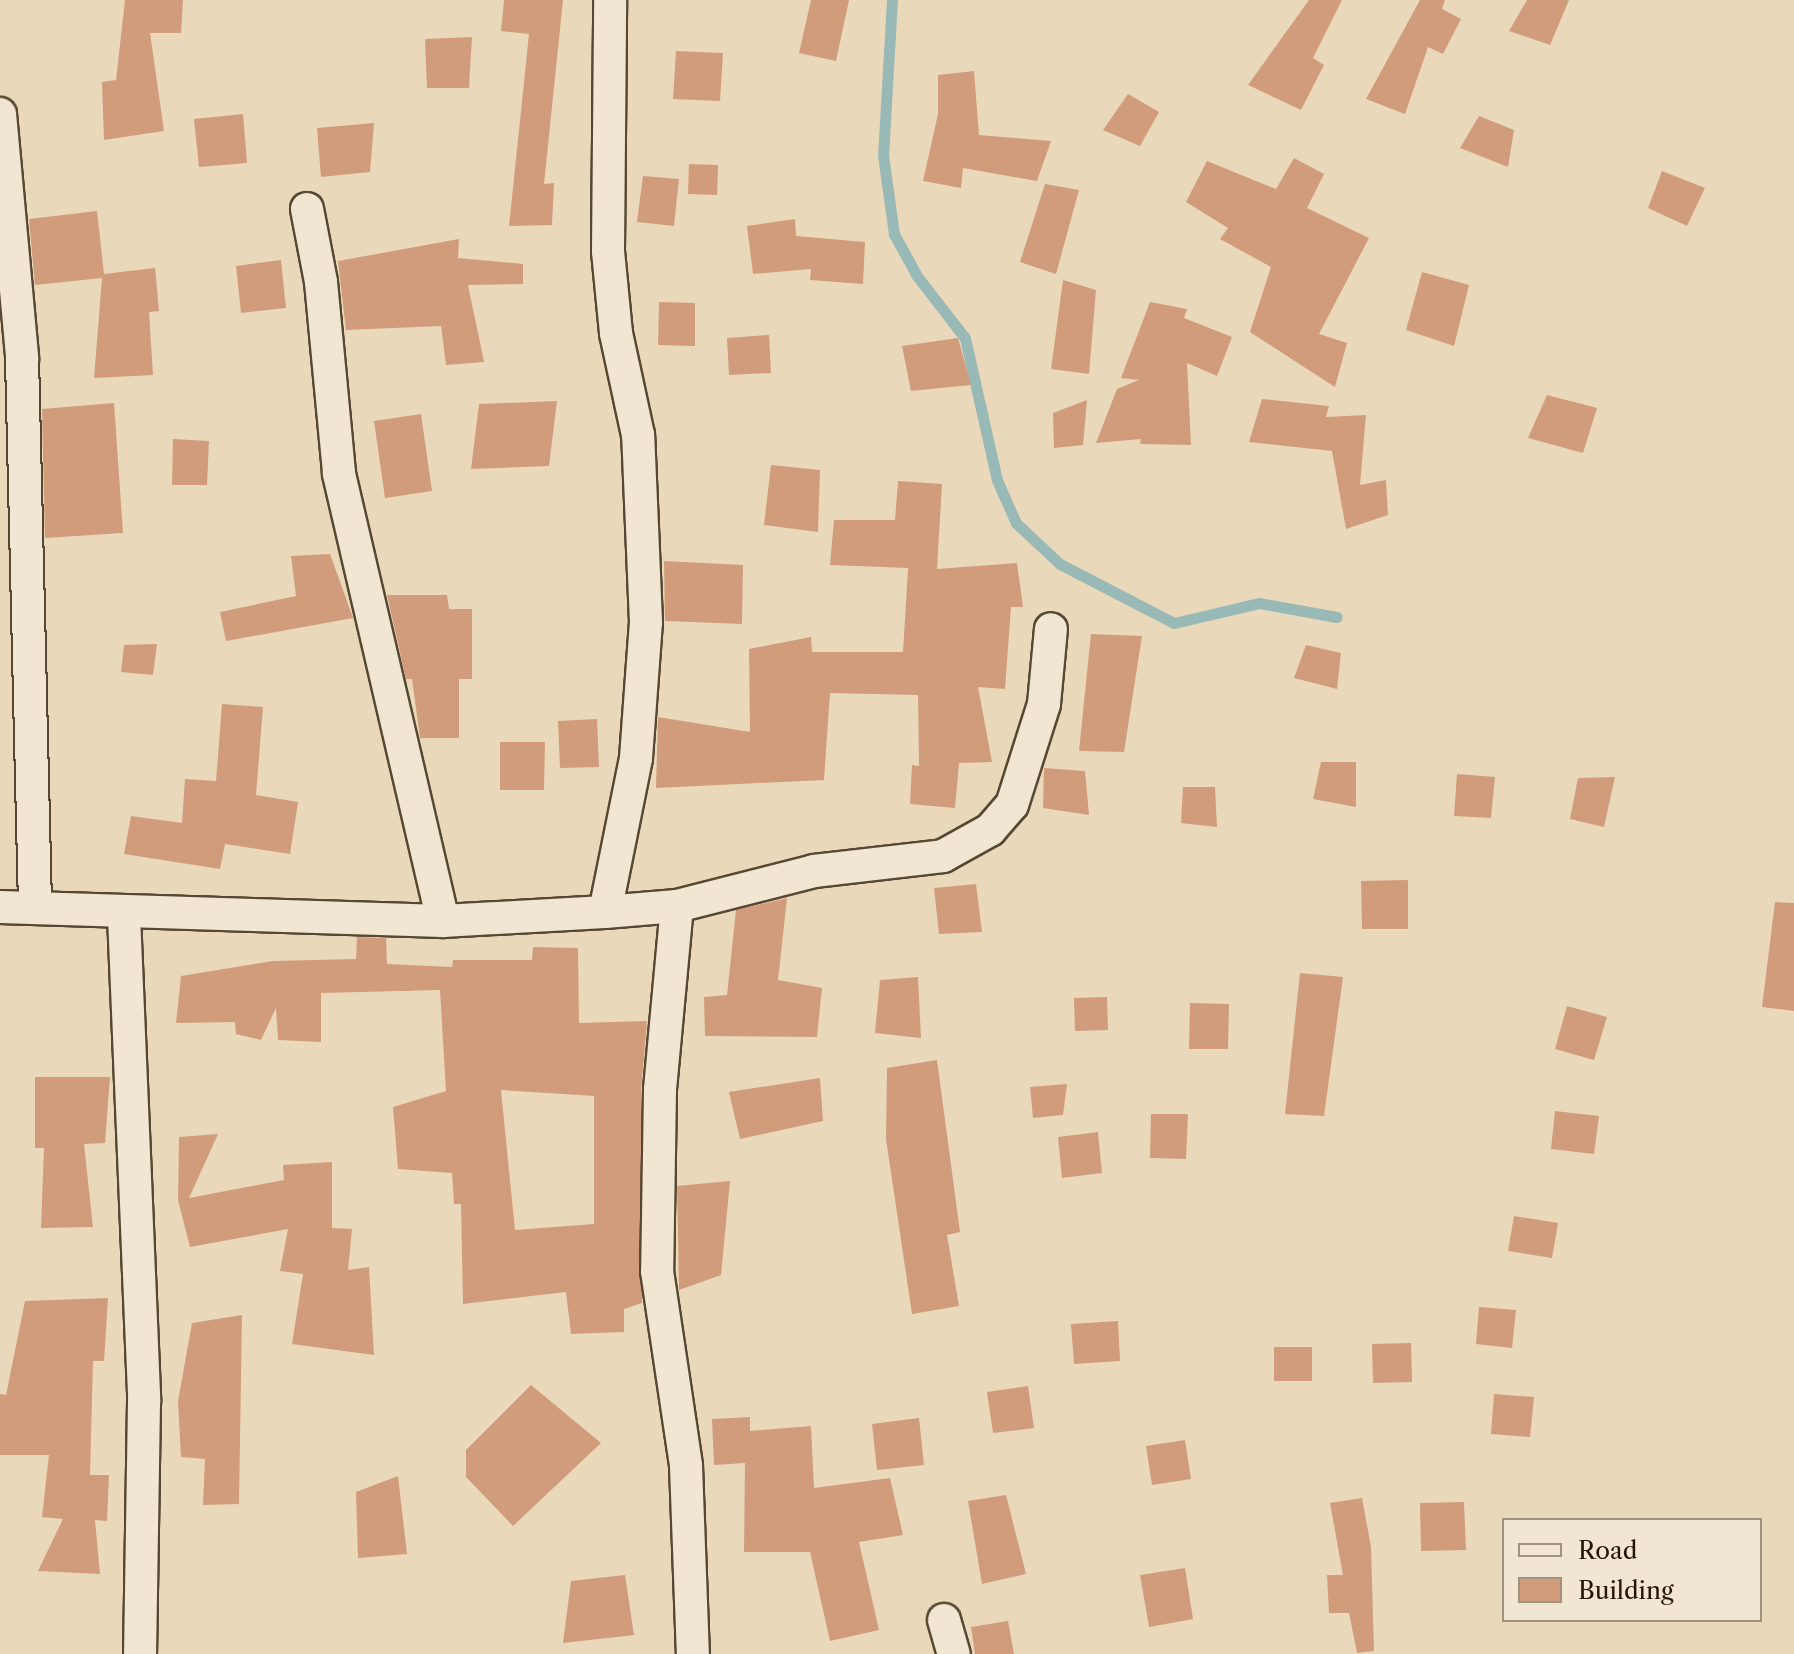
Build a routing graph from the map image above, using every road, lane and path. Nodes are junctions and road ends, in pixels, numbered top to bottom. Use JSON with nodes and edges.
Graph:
{"nodes":[{"id":1,"x":610,"y":0,"type":"edge"},
{"id":2,"x":0,"y":114,"type":"edge"},
{"id":3,"x":307,"y":209,"type":"dead end"},
{"id":4,"x":1051,"y":629,"type":"dead end"},
{"id":5,"x":35,"y":906,"type":"junction"},
{"id":6,"x":677,"y":906,"type":"junction"},
{"id":7,"x":0,"y":907,"type":"edge"},
{"id":8,"x":605,"y":912,"type":"junction"},
{"id":9,"x":124,"y":916,"type":"junction"},
{"id":10,"x":443,"y":921,"type":"junction"},
{"id":11,"x":944,"y":1620,"type":"dead end"},
{"id":12,"x":140,"y":1654,"type":"edge"},
{"id":13,"x":693,"y":1654,"type":"edge"},
{"id":14,"x":954,"y":1654,"type":"edge"}],
"edges":[{"from":1,"to":8,"type":"street"},
{"from":2,"to":5,"type":"street"},
{"from":3,"to":10,"type":"street"},
{"from":4,"to":6,"type":"street"},
{"from":5,"to":7,"type":"street"},
{"from":5,"to":9,"type":"street"},
{"from":6,"to":8,"type":"street"},
{"from":6,"to":13,"type":"street"},
{"from":8,"to":10,"type":"street"},
{"from":9,"to":10,"type":"street"},
{"from":9,"to":12,"type":"street"},
{"from":11,"to":14,"type":"street"}]}
